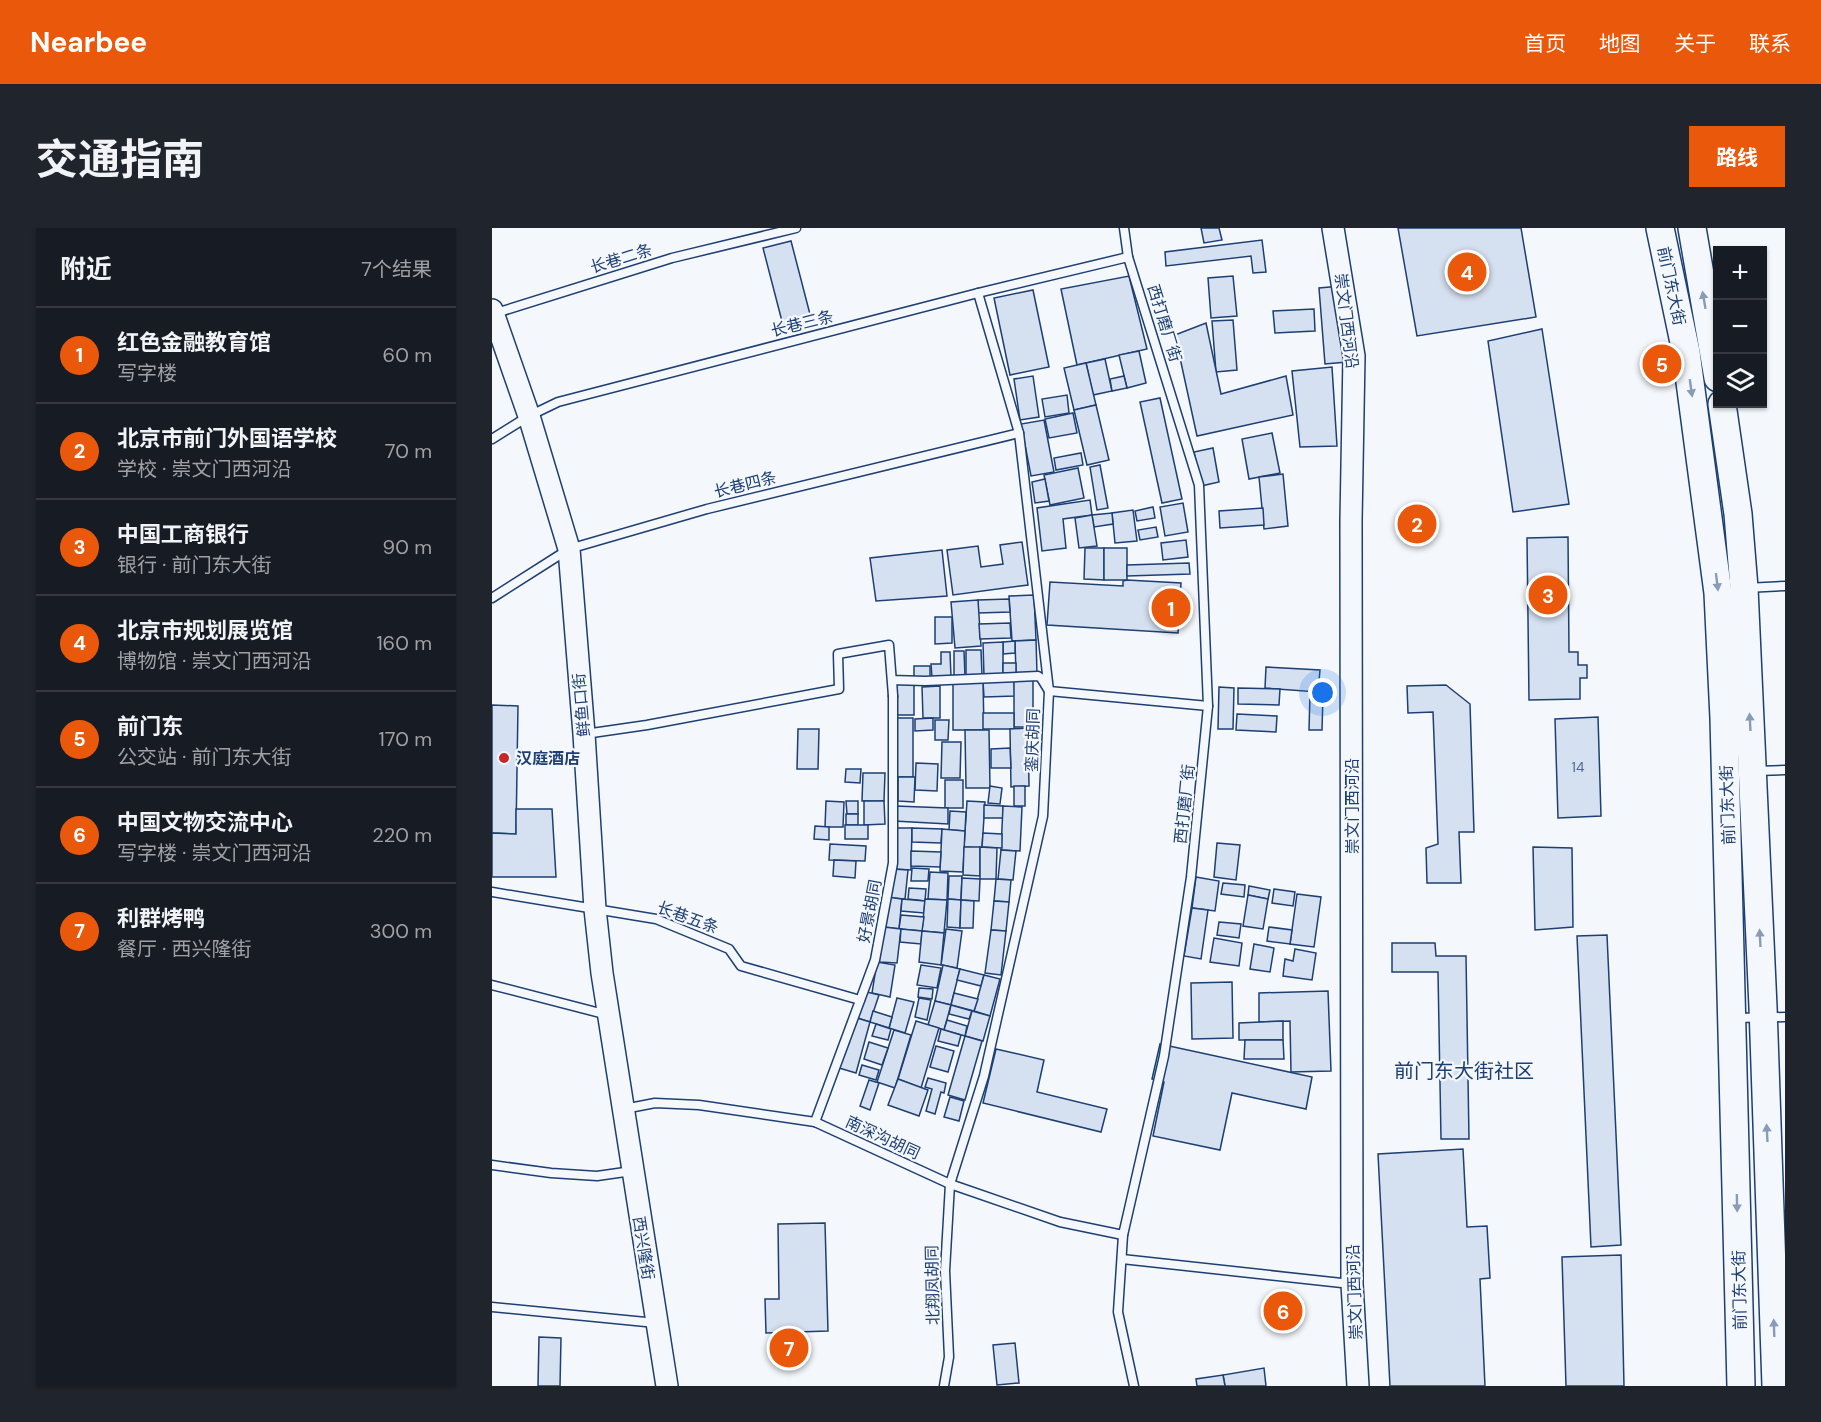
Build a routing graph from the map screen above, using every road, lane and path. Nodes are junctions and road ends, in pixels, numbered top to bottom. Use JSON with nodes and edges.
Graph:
{"nodes":[{"id":1,"x":796,"y":228,"type":"edge"},
{"id":2,"x":1124,"y":228,"type":"edge"},
{"id":3,"x":1334,"y":228,"type":"edge"},
{"id":4,"x":1660,"y":228,"type":"edge"},
{"id":5,"x":1692,"y":228,"type":"edge"},
{"id":6,"x":1128,"y":257,"type":"junction"},
{"id":7,"x":978,"y":293,"type":"junction"},
{"id":8,"x":492,"y":313,"type":"edge"},
{"id":9,"x":1714,"y":354,"type":"edge"},
{"id":10,"x":1723,"y":408,"type":"edge"},
{"id":11,"x":529,"y":416,"type":"junction"},
{"id":12,"x":1019,"y":433,"type":"junction"},
{"id":13,"x":492,"y":439,"type":"edge"},
{"id":14,"x":569,"y":549,"type":"junction"},
{"id":15,"x":1785,"y":586,"type":"edge"},
{"id":16,"x":1744,"y":588,"type":"junction"},
{"id":17,"x":492,"y":598,"type":"edge"},
{"id":18,"x":1049,"y":691,"type":"junction"},
{"id":19,"x":893,"y":696,"type":"junction"},
{"id":20,"x":1209,"y":706,"type":"junction"},
{"id":21,"x":584,"y":734,"type":"junction"},
{"id":22,"x":1785,"y":770,"type":"edge"},
{"id":23,"x":1752,"y":771,"type":"junction"},
{"id":24,"x":492,"y":892,"type":"edge"},
{"id":25,"x":595,"y":909,"type":"junction"},
{"id":26,"x":492,"y":985,"type":"edge"},
{"id":27,"x":860,"y":1000,"type":"junction"},
{"id":28,"x":608,"y":1015,"type":"junction"},
{"id":29,"x":1774,"y":1017,"type":"edge"},
{"id":30,"x":1733,"y":1018,"type":"junction"},
{"id":31,"x":623,"y":1110,"type":"junction"},
{"id":32,"x":815,"y":1122,"type":"junction"},
{"id":33,"x":492,"y":1165,"type":"edge"},
{"id":34,"x":632,"y":1171,"type":"junction"},
{"id":35,"x":950,"y":1184,"type":"junction"},
{"id":36,"x":1123,"y":1235,"type":"junction"},
{"id":37,"x":1122,"y":1258,"type":"junction"},
{"id":38,"x":1352,"y":1284,"type":"junction"},
{"id":39,"x":492,"y":1307,"type":"edge"},
{"id":40,"x":656,"y":1323,"type":"junction"},
{"id":41,"x":667,"y":1386,"type":"edge"},
{"id":42,"x":944,"y":1386,"type":"edge"},
{"id":43,"x":1134,"y":1386,"type":"edge"},
{"id":44,"x":1358,"y":1386,"type":"edge"},
{"id":45,"x":1741,"y":1386,"type":"edge"},
{"id":46,"x":1776,"y":1386,"type":"edge"}],
"edges":[{"from":1,"to":8,"type":"lane","name":"长巷二条"},
{"from":2,"to":6,"type":"lane","name":"西打磨厂街"},
{"from":3,"to":38,"type":"street","name":"崇文门西河沿"},
{"from":4,"to":30,"type":"main road","name":"前门东大街","one_way":true},
{"from":9,"to":5,"type":"main road","name":"前门东大街","one_way":true},
{"from":6,"to":7,"type":"lane","name":"长巷三条"},
{"from":6,"to":20,"type":"lane","name":"西打磨厂街"},
{"from":7,"to":11,"type":"lane","name":"长巷三条"},
{"from":7,"to":12,"type":"lane","name":"銮庆胡同"},
{"from":8,"to":11,"type":"street","name":"鲜鱼口街"},
{"from":10,"to":16,"type":"main road","name":"前门东大街"},
{"from":11,"to":13,"type":"lane","name":"长巷三条"},
{"from":11,"to":14,"type":"street","name":"鲜鱼口街"},
{"from":12,"to":14,"type":"lane","name":"长巷四条"},
{"from":12,"to":18,"type":"lane","name":"銮庆胡同"},
{"from":14,"to":17,"type":"lane","name":"长巷四条"},
{"from":14,"to":21,"type":"street","name":"鲜鱼口街"},
{"from":15,"to":16,"type":"lane"},
{"from":23,"to":16,"type":"main road","name":"前门东大街","one_way":true},
{"from":18,"to":19,"type":"lane"},
{"from":18,"to":20,"type":"lane"},
{"from":18,"to":35,"type":"lane","name":"銮庆胡同"},
{"from":19,"to":21,"type":"lane","name":"好景胡同"},
{"from":19,"to":27,"type":"lane","name":"好景胡同"},
{"from":20,"to":36,"type":"lane","name":"西打磨厂街"},
{"from":21,"to":25,"type":"street","name":"鲜鱼口街"},
{"from":22,"to":23,"type":"lane"},
{"from":29,"to":23,"type":"main road","name":"前门东大街","one_way":true},
{"from":24,"to":25,"type":"lane","name":"长巷五条"},
{"from":25,"to":27,"type":"lane","name":"长巷五条"},
{"from":25,"to":28,"type":"street","name":"鲜鱼口街"},
{"from":26,"to":28,"type":"lane"},
{"from":27,"to":32,"type":"lane","name":"好景胡同"},
{"from":28,"to":31,"type":"street","name":"鲜鱼口街"},
{"from":29,"to":30,"type":"lane"},
{"from":46,"to":29,"type":"main road","name":"前门东大街","one_way":true},
{"from":30,"to":45,"type":"main road","name":"前门东大街","one_way":true},
{"from":31,"to":32,"type":"lane","name":"南深沟胡同"},
{"from":31,"to":34,"type":"street","name":"西兴隆街"},
{"from":32,"to":35,"type":"lane","name":"南深沟胡同"},
{"from":33,"to":34,"type":"lane"},
{"from":34,"to":40,"type":"street","name":"西兴隆街"},
{"from":35,"to":36,"type":"lane","name":"南深沟胡同"},
{"from":35,"to":42,"type":"lane","name":"北翔凤胡同"},
{"from":36,"to":37,"type":"lane","name":"西打磨厂街"},
{"from":37,"to":38,"type":"lane"},
{"from":37,"to":43,"type":"lane","name":"西打磨厂街"},
{"from":38,"to":44,"type":"street","name":"崇文门西河沿"},
{"from":39,"to":40,"type":"lane"},
{"from":40,"to":41,"type":"street","name":"西兴隆街"}]}
